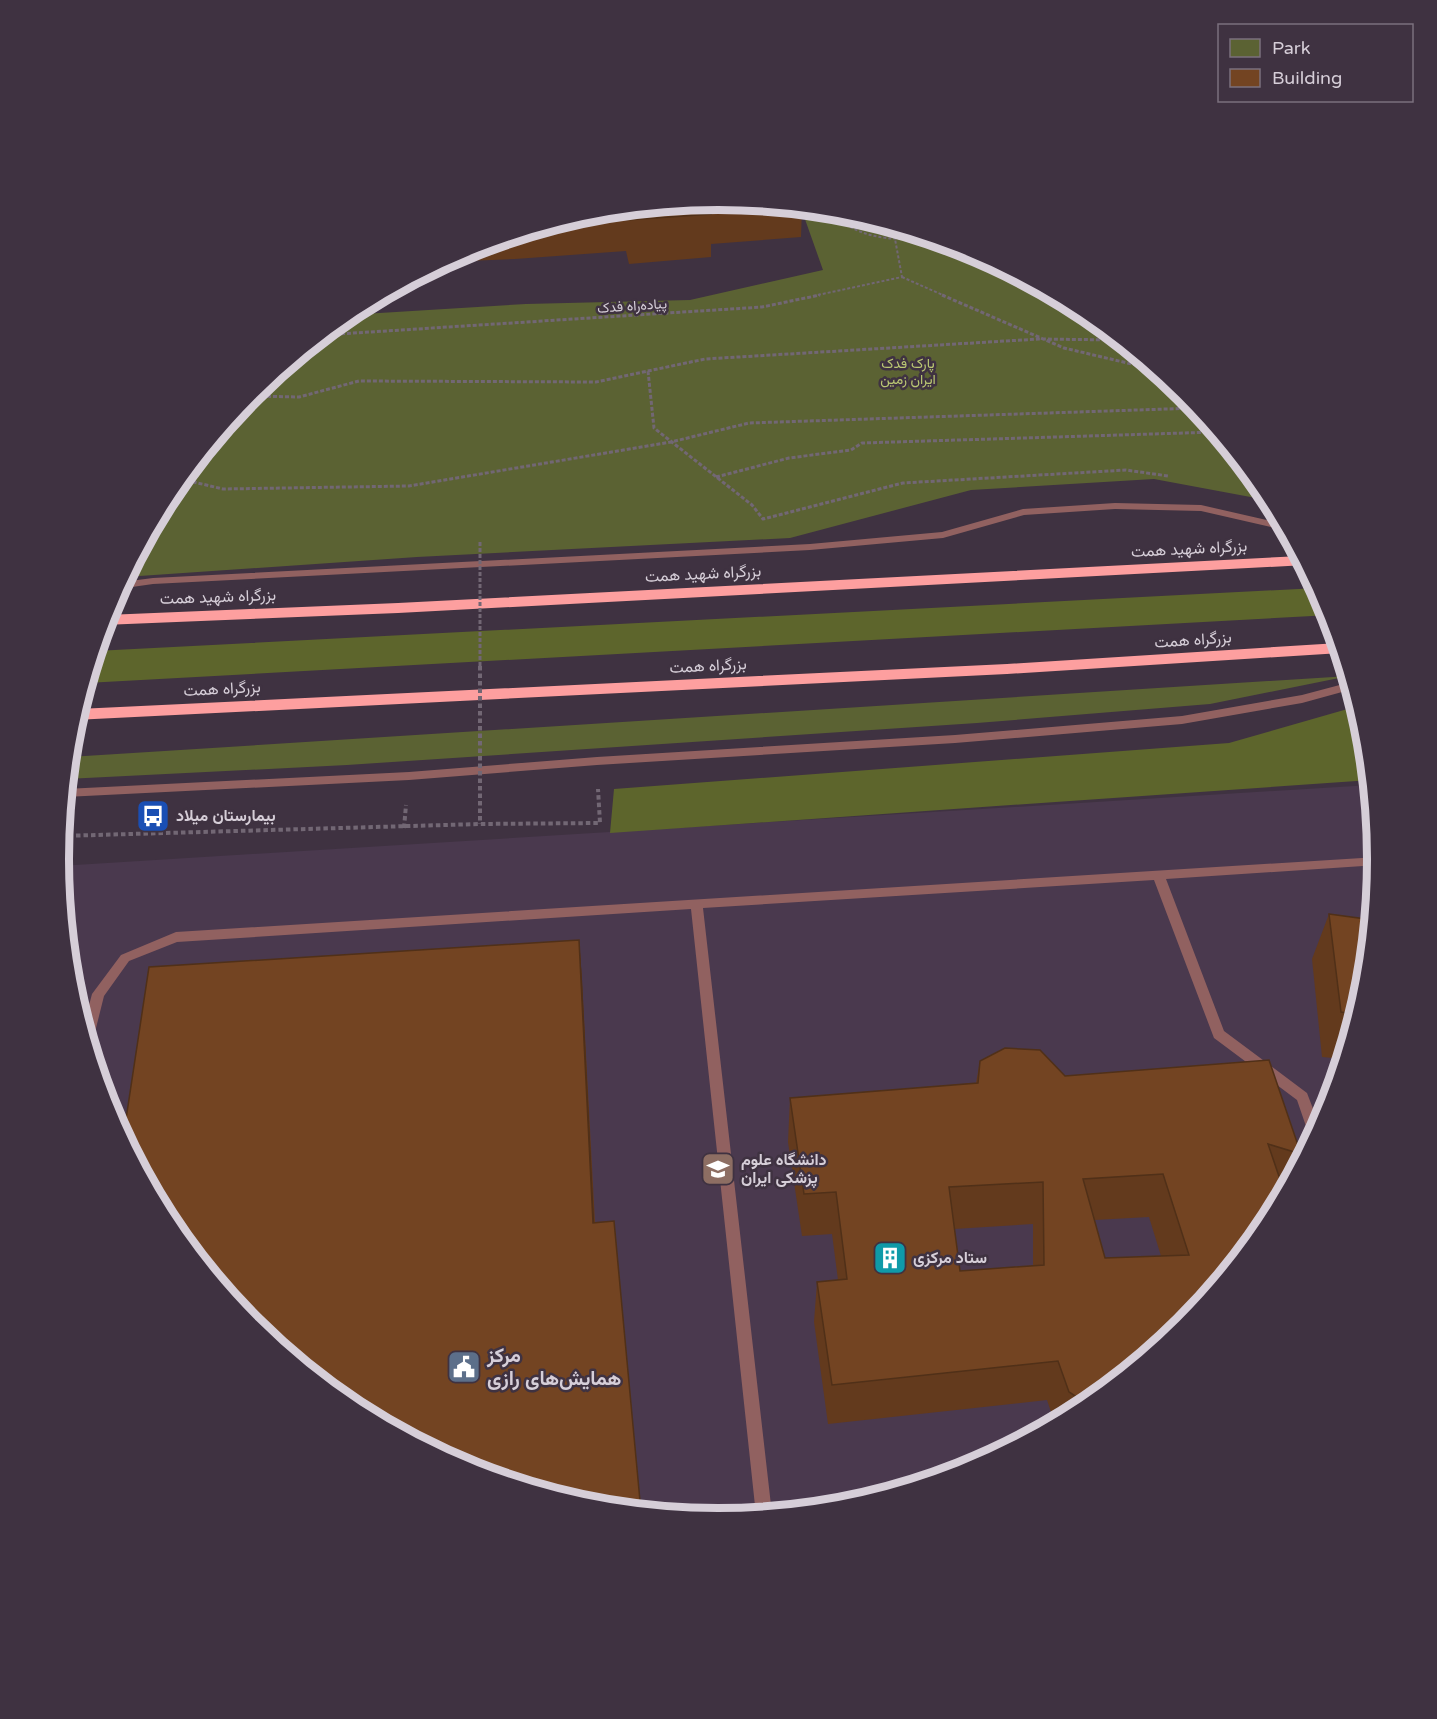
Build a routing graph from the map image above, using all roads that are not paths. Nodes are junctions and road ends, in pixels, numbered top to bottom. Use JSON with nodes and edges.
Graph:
{"nodes":[{"id":1,"x":1275,"y":525,"type":"edge"},
{"id":2,"x":1295,"y":561,"type":"edge"},
{"id":3,"x":130,"y":584,"type":"edge"},
{"id":4,"x":115,"y":620,"type":"edge"},
{"id":5,"x":1333,"y":648,"type":"edge"},
{"id":6,"x":1345,"y":688,"type":"edge"},
{"id":7,"x":85,"y":715,"type":"edge"},
{"id":8,"x":73,"y":793,"type":"edge"},
{"id":9,"x":1368,"y":862,"type":"edge"},
{"id":10,"x":1159,"y":876,"type":"junction"},
{"id":11,"x":697,"y":905,"type":"junction"},
{"id":12,"x":90,"y":1026,"type":"edge"},
{"id":13,"x":1312,"y":1124,"type":"edge"},
{"id":14,"x":763,"y":1508,"type":"edge"}],
"edges":[{"from":1,"to":3,"type":"lane"},
{"from":2,"to":4,"type":"highway","name":"بزرگراه شهید همت"},
{"from":5,"to":7,"type":"highway","name":"بزرگراه همت"},
{"from":6,"to":8,"type":"lane"},
{"from":9,"to":10,"type":"lane"},
{"from":10,"to":11,"type":"lane"},
{"from":10,"to":13,"type":"lane"},
{"from":11,"to":12,"type":"lane"},
{"from":11,"to":14,"type":"lane"}]}
